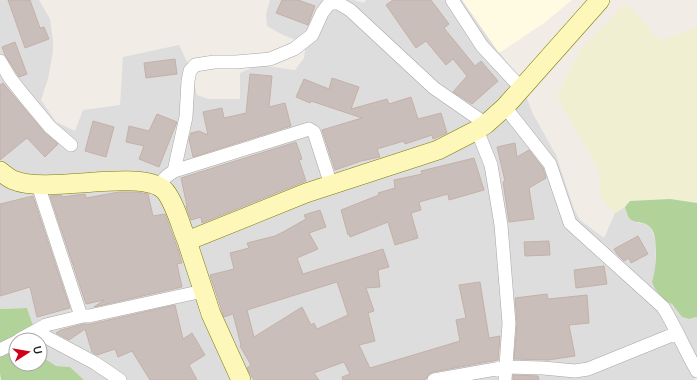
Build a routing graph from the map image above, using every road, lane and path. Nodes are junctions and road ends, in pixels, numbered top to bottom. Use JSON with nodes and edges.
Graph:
{"nodes":[{"id":1,"x":452,"y":0,"type":"edge"},
{"id":2,"x":600,"y":0,"type":"edge"},
{"id":3,"x":0,"y":61,"type":"edge"},
{"id":4,"x":522,"y":89,"type":"junction"},
{"id":5,"x":505,"y":107,"type":"junction"},
{"id":6,"x":482,"y":127,"type":"junction"},
{"id":7,"x":71,"y":145,"type":"dead end"},
{"id":8,"x":0,"y":171,"type":"edge"},
{"id":9,"x":174,"y":171,"type":"junction"},
{"id":10,"x":38,"y":185,"type":"junction"},
{"id":11,"x":331,"y":185,"type":"junction"},
{"id":12,"x":157,"y":186,"type":"junction"},
{"id":13,"x":187,"y":242,"type":"junction"},
{"id":14,"x":203,"y":291,"type":"junction"},
{"id":15,"x":83,"y":316,"type":"junction"},
{"id":16,"x":35,"y":331,"type":"joint"},
{"id":17,"x":677,"y":333,"type":"junction"},
{"id":18,"x":697,"y":371,"type":"edge"},
{"id":19,"x":506,"y":374,"type":"edge"},
{"id":20,"x":120,"y":380,"type":"edge"},
{"id":21,"x":241,"y":380,"type":"edge"},
{"id":22,"x":434,"y":380,"type":"edge"}],
"edges":[{"from":1,"to":4,"type":"street"},
{"from":2,"to":4,"type":"street"},
{"from":3,"to":7,"type":"street"},
{"from":4,"to":5,"type":"street"},
{"from":5,"to":6,"type":"street"},
{"from":5,"to":17,"type":"street"},
{"from":6,"to":9,"type":"street"},
{"from":6,"to":11,"type":"street"},
{"from":6,"to":19,"type":"street"},
{"from":8,"to":10,"type":"street"},
{"from":9,"to":11,"type":"street"},
{"from":9,"to":12,"type":"street"},
{"from":10,"to":12,"type":"street"},
{"from":10,"to":15,"type":"street"},
{"from":11,"to":13,"type":"street"},
{"from":12,"to":13,"type":"street"},
{"from":13,"to":14,"type":"street"},
{"from":14,"to":15,"type":"street"},
{"from":14,"to":21,"type":"street"},
{"from":15,"to":16,"type":"street"},
{"from":16,"to":20,"type":"street"},
{"from":17,"to":18,"type":"street"},
{"from":17,"to":19,"type":"street"},
{"from":19,"to":22,"type":"street"}]}
